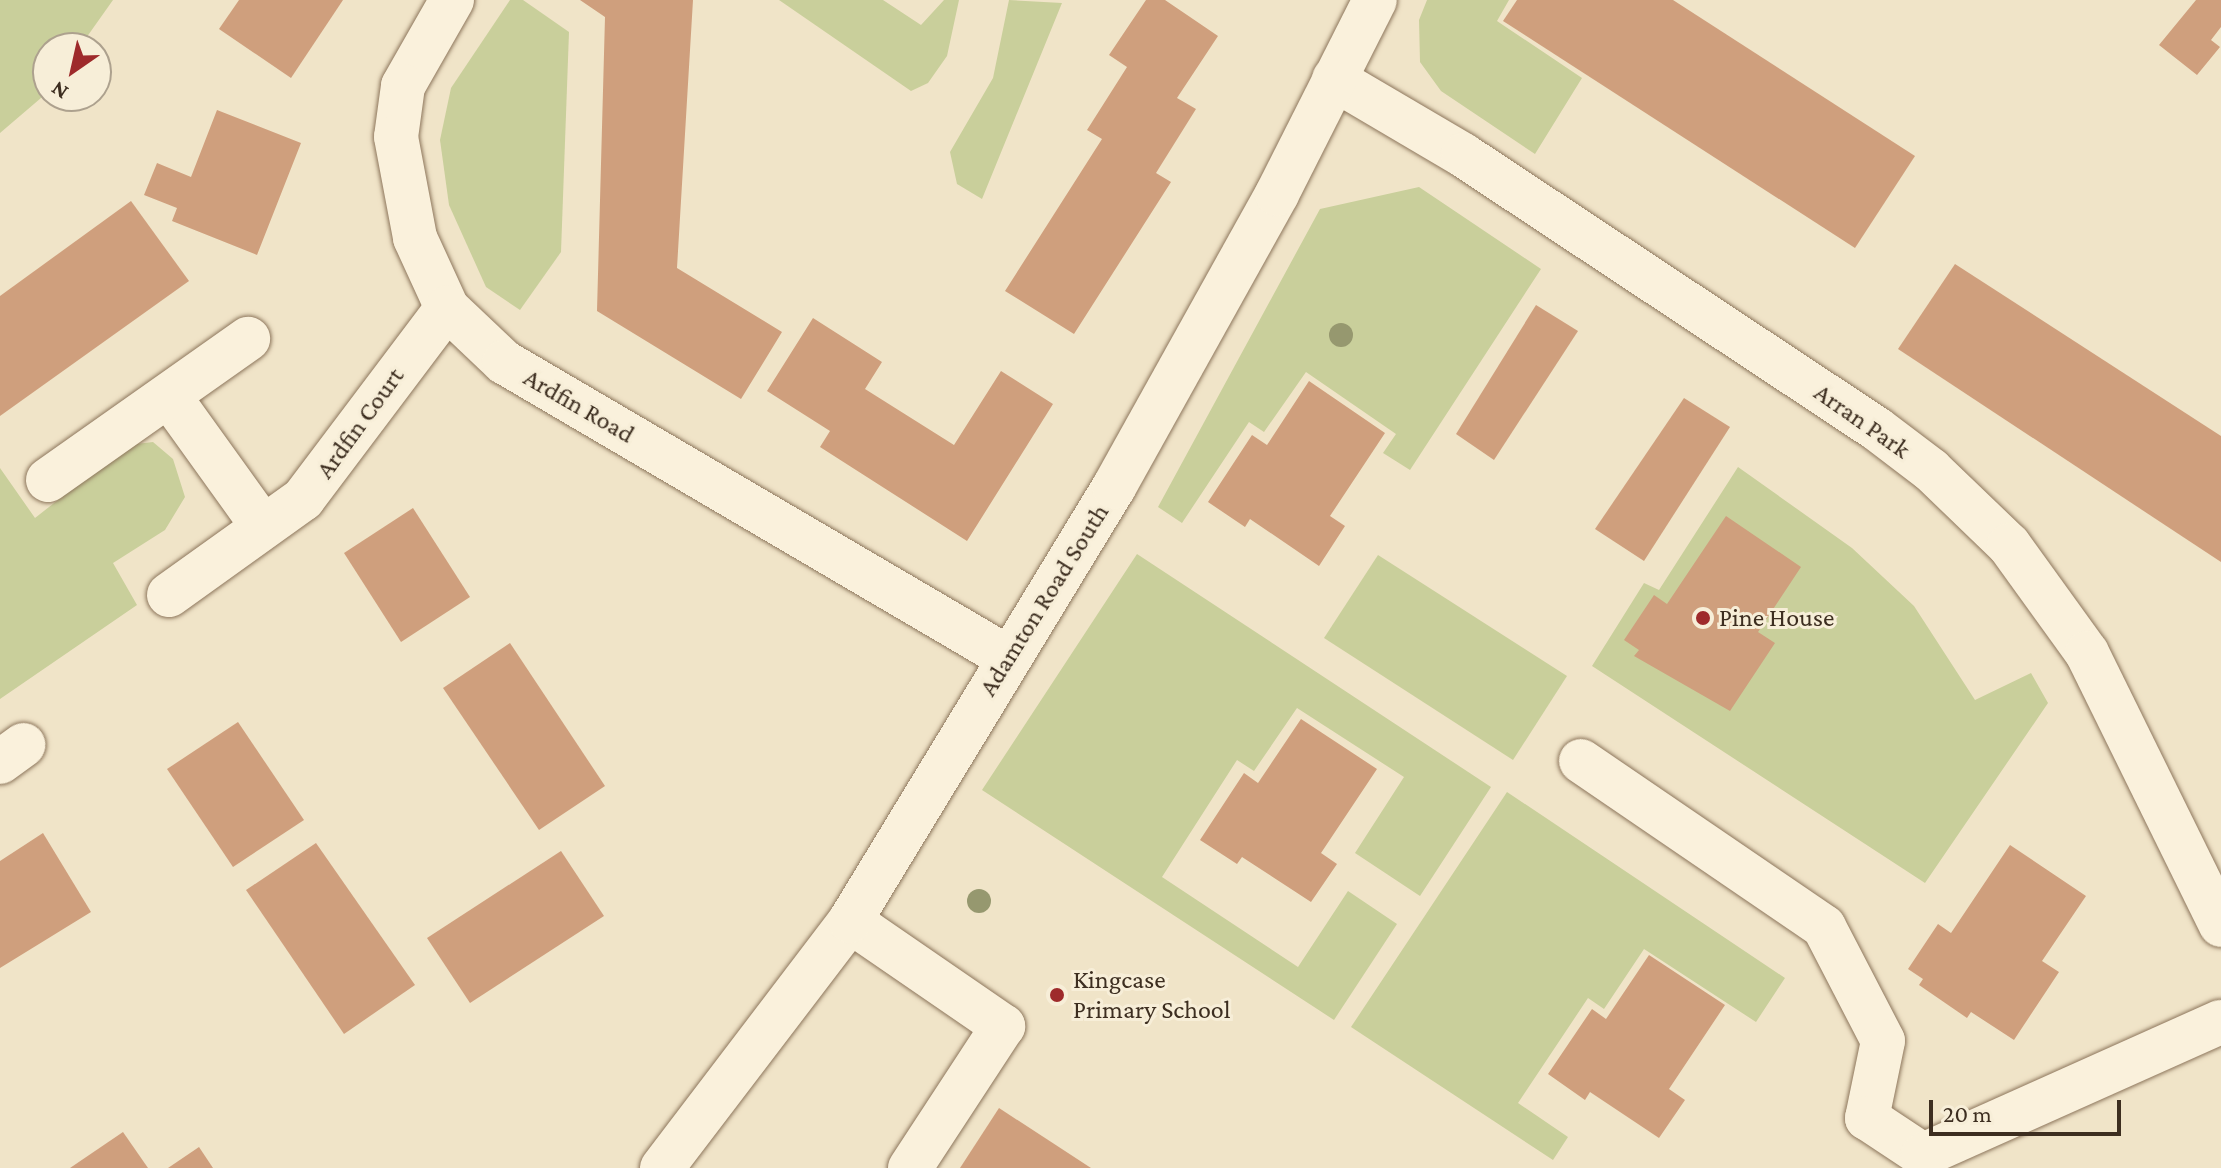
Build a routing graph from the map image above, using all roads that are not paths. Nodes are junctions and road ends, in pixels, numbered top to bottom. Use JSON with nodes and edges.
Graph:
{"nodes":[{"id":1,"x":452,"y":0,"type":"edge"},
{"id":2,"x":1375,"y":0,"type":"edge"},
{"id":3,"x":1334,"y":79,"type":"junction"},
{"id":4,"x":447,"y":308,"type":"junction"},
{"id":5,"x":248,"y":339,"type":"dead end"},
{"id":6,"x":169,"y":396,"type":"junction"},
{"id":7,"x":48,"y":480,"type":"dead end"},
{"id":8,"x":263,"y":527,"type":"junction"},
{"id":9,"x":169,"y":595,"type":"dead end"},
{"id":10,"x":1007,"y":657,"type":"junction"},
{"id":11,"x":1581,"y":761,"type":"dead end"},
{"id":12,"x":850,"y":921,"type":"junction"},
{"id":13,"x":2221,"y":925,"type":"edge"},
{"id":14,"x":2221,"y":1022,"type":"edge"},
{"id":15,"x":662,"y":1168,"type":"edge"},
{"id":16,"x":910,"y":1168,"type":"edge"}],
"edges":[{"from":1,"to":4,"type":"street","name":"Ardfin Road"},
{"from":2,"to":3,"type":"street","name":"Adamton Road South"},
{"from":3,"to":10,"type":"street","name":"Adamton Road South"},
{"from":3,"to":13,"type":"street","name":"Arran Park"},
{"from":4,"to":8,"type":"street","name":"Ardfin Court"},
{"from":4,"to":10,"type":"street","name":"Ardfin Road"},
{"from":5,"to":6,"type":"street"},
{"from":6,"to":7,"type":"street"},
{"from":6,"to":8,"type":"street"},
{"from":8,"to":9,"type":"street","name":"Ardfin Court"},
{"from":10,"to":12,"type":"street","name":"Adamton Road South"},
{"from":11,"to":14,"type":"street"},
{"from":12,"to":15,"type":"street","name":"Adamton Road South"},
{"from":12,"to":16,"type":"street"}]}
